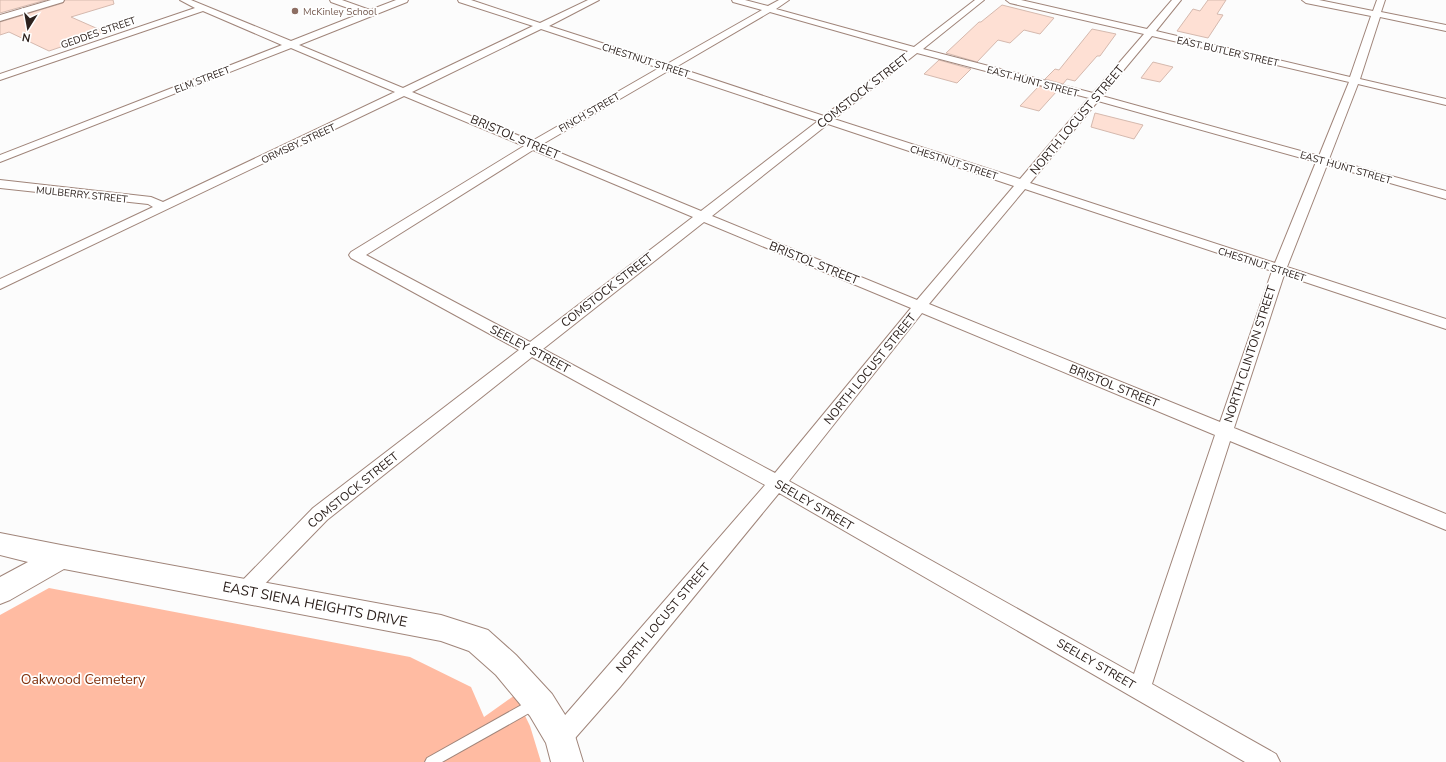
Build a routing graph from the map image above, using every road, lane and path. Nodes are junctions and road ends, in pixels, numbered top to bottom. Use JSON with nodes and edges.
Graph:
{"nodes":[{"id":1,"x":60,"y":0,"type":"edge"},
{"id":2,"x":184,"y":0,"type":"edge"},
{"id":3,"x":334,"y":0,"type":"edge"},
{"id":4,"x":404,"y":0,"type":"edge"},
{"id":5,"x":462,"y":0,"type":"edge"},
{"id":6,"x":595,"y":0,"type":"edge"},
{"id":7,"x":736,"y":0,"type":"edge"},
{"id":8,"x":785,"y":0,"type":"edge"},
{"id":9,"x":980,"y":0,"type":"edge"},
{"id":10,"x":1010,"y":0,"type":"edge"},
{"id":11,"x":1177,"y":0,"type":"edge"},
{"id":12,"x":1306,"y":0,"type":"edge"},
{"id":13,"x":1379,"y":7,"type":"edge"},
{"id":14,"x":203,"y":8,"type":"junction"},
{"id":15,"x":768,"y":9,"type":"junction"},
{"id":16,"x":370,"y":13,"type":"junction"},
{"id":17,"x":0,"y":18,"type":"edge"},
{"id":18,"x":541,"y":25,"type":"junction"},
{"id":19,"x":1446,"y":28,"type":"edge"},
{"id":20,"x":1148,"y":33,"type":"junction"},
{"id":21,"x":290,"y":44,"type":"junction"},
{"id":22,"x":915,"y":50,"type":"junction"},
{"id":23,"x":667,"y":68,"type":"junction"},
{"id":24,"x":0,"y":77,"type":"edge"},
{"id":25,"x":1354,"y":80,"type":"junction"},
{"id":26,"x":406,"y":91,"type":"junction"},
{"id":27,"x":1095,"y":98,"type":"junction"},
{"id":28,"x":1446,"y":102,"type":"edge"},
{"id":29,"x":826,"y":120,"type":"junction"},
{"id":30,"x":533,"y":145,"type":"junction"},
{"id":31,"x":0,"y":159,"type":"edge"},
{"id":32,"x":1323,"y":160,"type":"junction"},
{"id":33,"x":0,"y":184,"type":"edge"},
{"id":34,"x":1023,"y":185,"type":"junction"},
{"id":35,"x":1446,"y":195,"type":"edge"},
{"id":36,"x":163,"y":207,"type":"junction"},
{"id":37,"x":702,"y":217,"type":"junction"},
{"id":38,"x":356,"y":255,"type":"joint"},
{"id":39,"x":1279,"y":269,"type":"junction"},
{"id":40,"x":0,"y":285,"type":"edge"},
{"id":41,"x":920,"y":306,"type":"junction"},
{"id":42,"x":1446,"y":324,"type":"edge"},
{"id":43,"x":531,"y":349,"type":"junction"},
{"id":44,"x":1224,"y":432,"type":"junction"},
{"id":45,"x":777,"y":483,"type":"junction"},
{"id":46,"x":1446,"y":522,"type":"edge"},
{"id":47,"x":0,"y":544,"type":"edge"},
{"id":48,"x":61,"y":557,"type":"junction"},
{"id":49,"x":0,"y":591,"type":"edge"},
{"id":50,"x":245,"y":591,"type":"junction"},
{"id":51,"x":1140,"y":690,"type":"junction"},
{"id":52,"x":538,"y":701,"type":"junction"},
{"id":53,"x":561,"y":754,"type":"edge"},
{"id":54,"x":431,"y":762,"type":"edge"},
{"id":55,"x":1268,"y":762,"type":"edge"}],
"edges":[{"from":1,"to":17,"type":"street"},
{"from":2,"to":14,"type":"street","name":"BRISTOL STREET"},
{"from":3,"to":16,"type":"street"},
{"from":4,"to":16,"type":"street","name":"ELM STREET"},
{"from":5,"to":18,"type":"street","name":"CHESTNUT STREET"},
{"from":6,"to":18,"type":"street","name":"ORMSBY STREET"},
{"from":7,"to":15,"type":"street","name":"EAST HUNT STREET"},
{"from":8,"to":15,"type":"street","name":"FINCH STREET"},
{"from":9,"to":22,"type":"street","name":"COMSTOCK STREET"},
{"from":10,"to":20,"type":"street","name":"EAST BUTLER STREET"},
{"from":11,"to":20,"type":"street","name":"NORTH LOCUST STREET"},
{"from":12,"to":13,"type":"street"},
{"from":13,"to":19,"type":"street"},
{"from":13,"to":25,"type":"street","name":"NORTH CLINTON STREET"},
{"from":14,"to":21,"type":"street","name":"BRISTOL STREET"},
{"from":14,"to":24,"type":"street","name":"GEDDES STREET"},
{"from":15,"to":22,"type":"street","name":"EAST HUNT STREET"},
{"from":15,"to":23,"type":"street","name":"FINCH STREET"},
{"from":16,"to":21,"type":"street","name":"ELM STREET"},
{"from":18,"to":23,"type":"street","name":"CHESTNUT STREET"},
{"from":18,"to":26,"type":"street","name":"ORMSBY STREET"},
{"from":20,"to":25,"type":"street","name":"EAST BUTLER STREET"},
{"from":20,"to":27,"type":"street","name":"NORTH LOCUST STREET"},
{"from":21,"to":26,"type":"street","name":"BRISTOL STREET"},
{"from":21,"to":31,"type":"street","name":"ELM STREET"},
{"from":22,"to":27,"type":"street","name":"EAST HUNT STREET"},
{"from":22,"to":29,"type":"street","name":"COMSTOCK STREET"},
{"from":23,"to":29,"type":"street","name":"CHESTNUT STREET"},
{"from":23,"to":30,"type":"street","name":"FINCH STREET"},
{"from":25,"to":28,"type":"street","name":"EAST BUTLER STREET"},
{"from":25,"to":32,"type":"street","name":"NORTH CLINTON STREET"},
{"from":26,"to":30,"type":"street","name":"BRISTOL STREET"},
{"from":26,"to":36,"type":"street","name":"ORMSBY STREET"},
{"from":27,"to":32,"type":"street","name":"EAST HUNT STREET"},
{"from":27,"to":34,"type":"street","name":"NORTH LOCUST STREET"},
{"from":29,"to":34,"type":"street","name":"CHESTNUT STREET"},
{"from":29,"to":37,"type":"street","name":"COMSTOCK STREET"},
{"from":30,"to":37,"type":"street","name":"BRISTOL STREET"},
{"from":30,"to":38,"type":"street","name":"FINCH STREET"},
{"from":32,"to":35,"type":"street","name":"EAST HUNT STREET"},
{"from":32,"to":39,"type":"street","name":"NORTH CLINTON STREET"},
{"from":33,"to":36,"type":"street","name":"MULBERRY STREET"},
{"from":34,"to":39,"type":"street","name":"CHESTNUT STREET"},
{"from":34,"to":41,"type":"street","name":"NORTH LOCUST STREET"},
{"from":36,"to":40,"type":"street","name":"ORMSBY STREET"},
{"from":37,"to":41,"type":"street","name":"BRISTOL STREET"},
{"from":37,"to":43,"type":"street","name":"COMSTOCK STREET"},
{"from":38,"to":43,"type":"street","name":"SEELEY STREET"},
{"from":39,"to":42,"type":"street","name":"CHESTNUT STREET"},
{"from":39,"to":44,"type":"street","name":"NORTH CLINTON STREET"},
{"from":41,"to":44,"type":"street","name":"BRISTOL STREET"},
{"from":41,"to":45,"type":"street","name":"NORTH LOCUST STREET"},
{"from":43,"to":45,"type":"street","name":"SEELEY STREET"},
{"from":43,"to":50,"type":"street","name":"COMSTOCK STREET"},
{"from":44,"to":46,"type":"street","name":"BRISTOL STREET"},
{"from":44,"to":51,"type":"street","name":"NORTH CLINTON STREET"},
{"from":45,"to":51,"type":"street","name":"SEELEY STREET"},
{"from":45,"to":53,"type":"street","name":"NORTH LOCUST STREET"},
{"from":47,"to":48,"type":"street","name":"EAST SIENA HEIGHTS DRIVE"},
{"from":48,"to":49,"type":"street"},
{"from":48,"to":50,"type":"street","name":"EAST SIENA HEIGHTS DRIVE"},
{"from":50,"to":52,"type":"street","name":"EAST SIENA HEIGHTS DRIVE"},
{"from":51,"to":55,"type":"street","name":"SEELEY STREET"},
{"from":52,"to":53,"type":"street","name":"EAST SIENA HEIGHTS DRIVE"},
{"from":52,"to":54,"type":"lane"}]}
